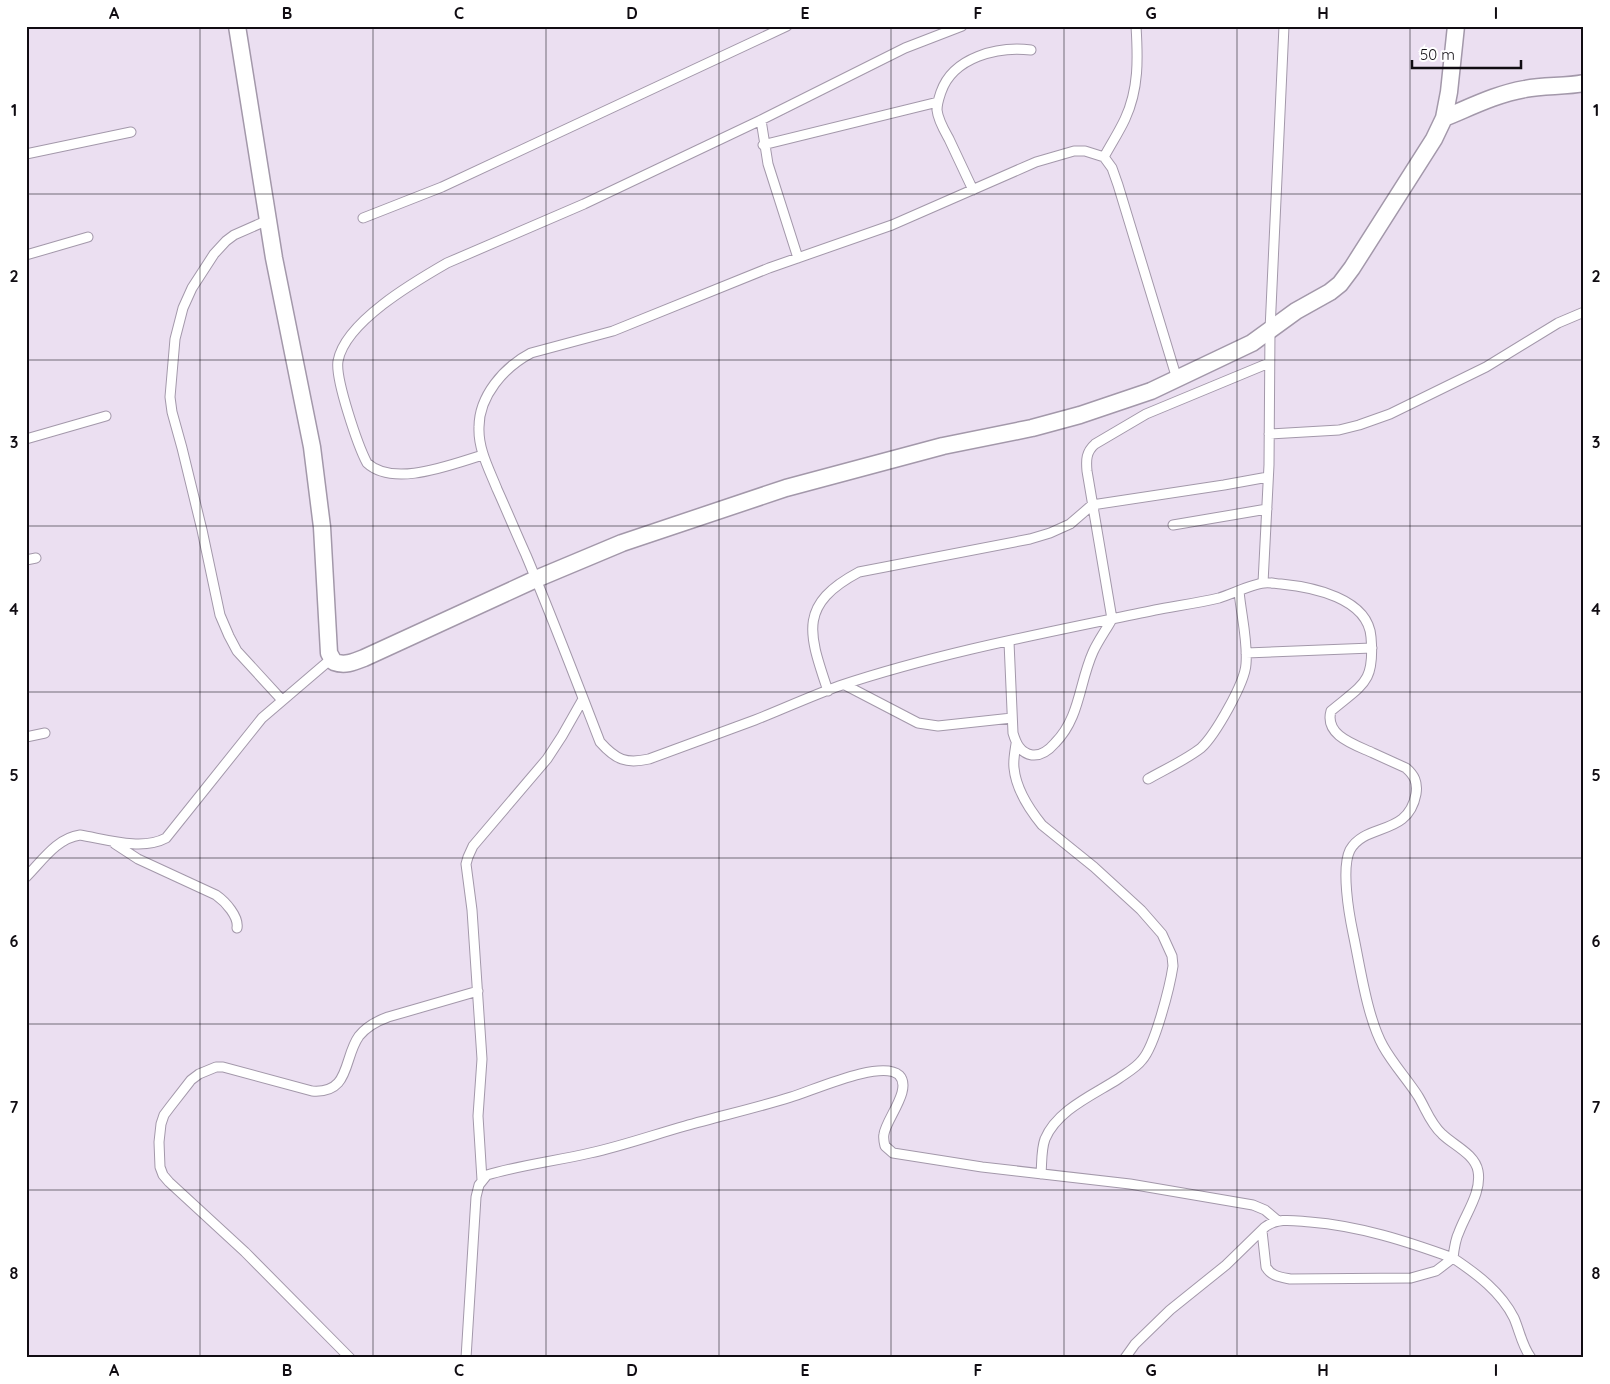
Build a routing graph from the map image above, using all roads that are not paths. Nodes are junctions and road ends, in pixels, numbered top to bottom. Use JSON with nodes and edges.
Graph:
{"nodes":[{"id":1,"x":237,"y":26,"type":"edge"},
{"id":2,"x":788,"y":26,"type":"edge"},
{"id":3,"x":962,"y":26,"type":"edge"},
{"id":4,"x":1136,"y":26,"type":"edge"},
{"id":5,"x":1284,"y":26,"type":"edge"},
{"id":6,"x":1456,"y":26,"type":"edge"},
{"id":7,"x":1031,"y":50,"type":"dead end"},
{"id":8,"x":1584,"y":83,"type":"edge"},
{"id":9,"x":938,"y":102,"type":"junction"},
{"id":10,"x":1444,"y":118,"type":"junction"},
{"id":11,"x":761,"y":120,"type":"junction"},
{"id":12,"x":131,"y":132,"type":"dead end"},
{"id":13,"x":764,"y":145,"type":"junction"},
{"id":14,"x":26,"y":154,"type":"edge"},
{"id":15,"x":1104,"y":157,"type":"junction"},
{"id":16,"x":973,"y":190,"type":"junction"},
{"id":17,"x":363,"y":218,"type":"dead end"},
{"id":18,"x":268,"y":220,"type":"junction"},
{"id":19,"x":88,"y":237,"type":"dead end"},
{"id":20,"x":26,"y":255,"type":"edge"},
{"id":21,"x":798,"y":258,"type":"junction"},
{"id":22,"x":1584,"y":312,"type":"edge"},
{"id":23,"x":1270,"y":330,"type":"junction"},
{"id":24,"x":1269,"y":364,"type":"junction"},
{"id":25,"x":1177,"y":379,"type":"junction"},
{"id":26,"x":106,"y":416,"type":"dead end"},
{"id":27,"x":1269,"y":434,"type":"junction"},
{"id":28,"x":26,"y":439,"type":"edge"},
{"id":29,"x":483,"y":455,"type":"junction"},
{"id":30,"x":1268,"y":477,"type":"junction"},
{"id":31,"x":1092,"y":505,"type":"junction"},
{"id":32,"x":1267,"y":509,"type":"junction"},
{"id":33,"x":1173,"y":525,"type":"dead end"},
{"id":34,"x":36,"y":558,"type":"dead end"},
{"id":35,"x":26,"y":560,"type":"edge"},
{"id":36,"x":536,"y":579,"type":"junction"},
{"id":37,"x":1263,"y":583,"type":"junction"},
{"id":38,"x":1239,"y":591,"type":"junction"},
{"id":39,"x":1112,"y":619,"type":"junction"},
{"id":40,"x":1009,"y":642,"type":"junction"},
{"id":41,"x":1372,"y":648,"type":"junction"},
{"id":42,"x":1246,"y":653,"type":"junction"},
{"id":43,"x":331,"y":659,"type":"junction"},
{"id":44,"x":845,"y":685,"type":"junction"},
{"id":45,"x":828,"y":690,"type":"junction"},
{"id":46,"x":583,"y":699,"type":"junction"},
{"id":47,"x":282,"y":700,"type":"junction"},
{"id":48,"x":1012,"y":718,"type":"junction"},
{"id":49,"x":45,"y":733,"type":"dead end"},
{"id":50,"x":26,"y":737,"type":"edge"},
{"id":51,"x":1016,"y":744,"type":"junction"},
{"id":52,"x":1148,"y":779,"type":"dead end"},
{"id":53,"x":113,"y":842,"type":"junction"},
{"id":54,"x":26,"y":877,"type":"edge"},
{"id":55,"x":237,"y":928,"type":"dead end"},
{"id":56,"x":478,"y":991,"type":"junction"},
{"id":57,"x":1041,"y":1174,"type":"junction"},
{"id":58,"x":482,"y":1180,"type":"junction"},
{"id":59,"x":1278,"y":1221,"type":"junction"},
{"id":60,"x":1262,"y":1231,"type":"junction"},
{"id":61,"x":1453,"y":1258,"type":"junction"},
{"id":62,"x":350,"y":1358,"type":"edge"},
{"id":63,"x":466,"y":1358,"type":"edge"},
{"id":64,"x":1125,"y":1358,"type":"edge"},
{"id":65,"x":1531,"y":1358,"type":"edge"}],
"edges":[{"from":1,"to":18,"type":"street"},
{"from":2,"to":17,"type":"lane"},
{"from":3,"to":11,"type":"lane"},
{"from":4,"to":15,"type":"lane"},
{"from":5,"to":23,"type":"lane"},
{"from":6,"to":10,"type":"street"},
{"from":7,"to":9,"type":"lane"},
{"from":8,"to":10,"type":"street"},
{"from":9,"to":13,"type":"lane"},
{"from":9,"to":16,"type":"lane"},
{"from":10,"to":23,"type":"street"},
{"from":11,"to":13,"type":"lane"},
{"from":11,"to":29,"type":"lane"},
{"from":12,"to":14,"type":"lane"},
{"from":13,"to":21,"type":"lane"},
{"from":15,"to":16,"type":"lane"},
{"from":15,"to":25,"type":"lane"},
{"from":16,"to":21,"type":"lane"},
{"from":18,"to":43,"type":"street"},
{"from":18,"to":47,"type":"lane"},
{"from":19,"to":20,"type":"lane"},
{"from":21,"to":29,"type":"lane"},
{"from":22,"to":27,"type":"lane"},
{"from":23,"to":24,"type":"lane"},
{"from":23,"to":25,"type":"street"},
{"from":24,"to":27,"type":"lane"},
{"from":24,"to":31,"type":"lane"},
{"from":25,"to":36,"type":"street"},
{"from":26,"to":28,"type":"lane"},
{"from":27,"to":30,"type":"lane"},
{"from":29,"to":36,"type":"lane"},
{"from":30,"to":31,"type":"lane"},
{"from":30,"to":32,"type":"lane"},
{"from":31,"to":39,"type":"lane"},
{"from":31,"to":45,"type":"lane"},
{"from":32,"to":33,"type":"lane"},
{"from":32,"to":37,"type":"lane"},
{"from":34,"to":35,"type":"lane"},
{"from":36,"to":43,"type":"street"},
{"from":36,"to":46,"type":"lane"},
{"from":37,"to":38,"type":"lane"},
{"from":37,"to":41,"type":"lane"},
{"from":38,"to":39,"type":"lane"},
{"from":38,"to":42,"type":"lane"},
{"from":39,"to":40,"type":"lane"},
{"from":39,"to":51,"type":"lane"},
{"from":40,"to":44,"type":"lane"},
{"from":40,"to":48,"type":"lane"},
{"from":41,"to":42,"type":"lane"},
{"from":41,"to":61,"type":"lane"},
{"from":42,"to":52,"type":"lane"},
{"from":43,"to":47,"type":"lane"},
{"from":44,"to":45,"type":"lane"},
{"from":44,"to":48,"type":"lane"},
{"from":45,"to":46,"type":"lane"},
{"from":46,"to":56,"type":"lane"},
{"from":47,"to":53,"type":"lane"},
{"from":48,"to":51,"type":"lane"},
{"from":49,"to":50,"type":"lane"},
{"from":51,"to":57,"type":"lane"},
{"from":53,"to":54,"type":"lane"},
{"from":53,"to":55,"type":"lane"},
{"from":56,"to":58,"type":"lane"},
{"from":56,"to":62,"type":"lane"},
{"from":57,"to":58,"type":"lane"},
{"from":57,"to":59,"type":"lane"},
{"from":58,"to":63,"type":"lane"},
{"from":59,"to":60,"type":"lane"},
{"from":59,"to":61,"type":"lane"},
{"from":60,"to":61,"type":"lane"},
{"from":60,"to":64,"type":"lane"},
{"from":61,"to":65,"type":"lane"}]}
